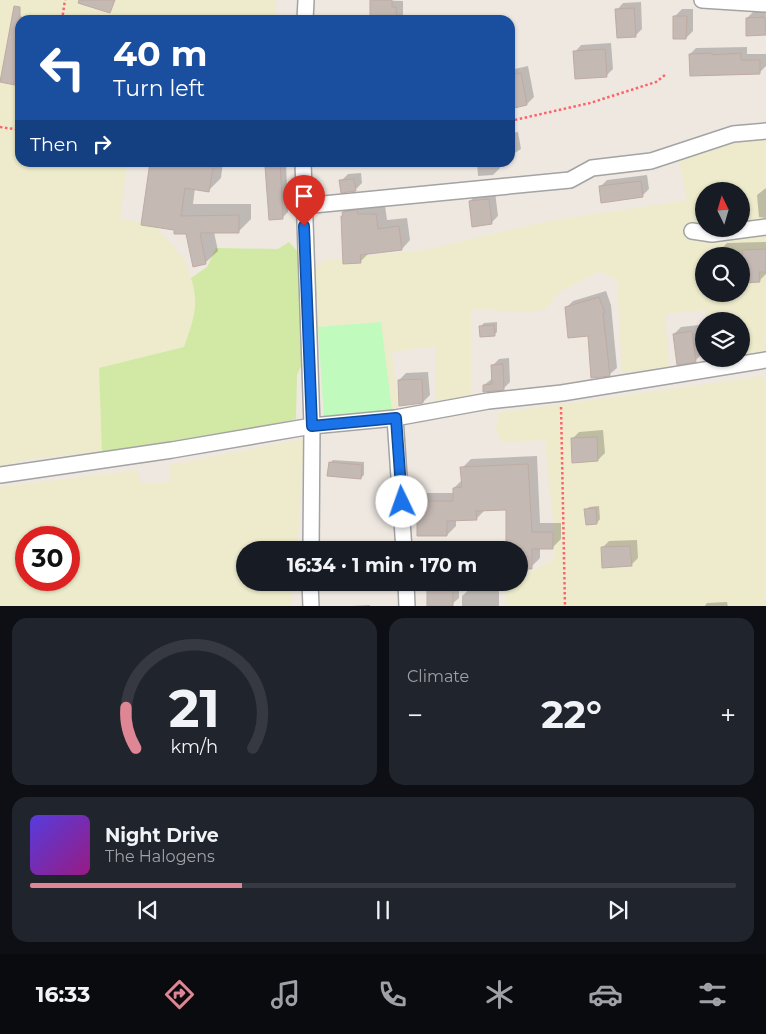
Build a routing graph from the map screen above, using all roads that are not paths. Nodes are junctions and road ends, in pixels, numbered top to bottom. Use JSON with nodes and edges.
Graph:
{"nodes":[{"id":1,"x":306,"y":0,"type":"edge"},
{"id":2,"x":702,"y":0,"type":"edge"},
{"id":3,"x":766,"y":4,"type":"edge"},
{"id":4,"x":305,"y":15,"type":"edge"},
{"id":5,"x":766,"y":130,"type":"edge"},
{"id":6,"x":303,"y":167,"type":"edge"},
{"id":7,"x":303,"y":206,"type":"junction"},
{"id":8,"x":766,"y":227,"type":"edge"},
{"id":9,"x":692,"y":231,"type":"dead end"},
{"id":10,"x":766,"y":360,"type":"edge"},
{"id":11,"x":396,"y":418,"type":"junction"},
{"id":12,"x":312,"y":426,"type":"junction"},
{"id":13,"x":0,"y":475,"type":"edge"},
{"id":14,"x":311,"y":541,"type":"edge"},
{"id":15,"x":403,"y":541,"type":"edge"},
{"id":16,"x":310,"y":591,"type":"edge"},
{"id":17,"x":406,"y":591,"type":"edge"},
{"id":18,"x":311,"y":606,"type":"edge"},
{"id":19,"x":407,"y":606,"type":"edge"}],
"edges":[{"from":1,"to":4,"type":"street"},
{"from":2,"to":3,"type":"street"},
{"from":5,"to":7,"type":"street"},
{"from":6,"to":7,"type":"street"},
{"from":7,"to":12,"type":"street"},
{"from":8,"to":9,"type":"street"},
{"from":10,"to":11,"type":"street"},
{"from":11,"to":12,"type":"street"},
{"from":11,"to":15,"type":"street"},
{"from":12,"to":13,"type":"street"},
{"from":12,"to":14,"type":"street"},
{"from":16,"to":18,"type":"street"},
{"from":17,"to":19,"type":"street"}]}
